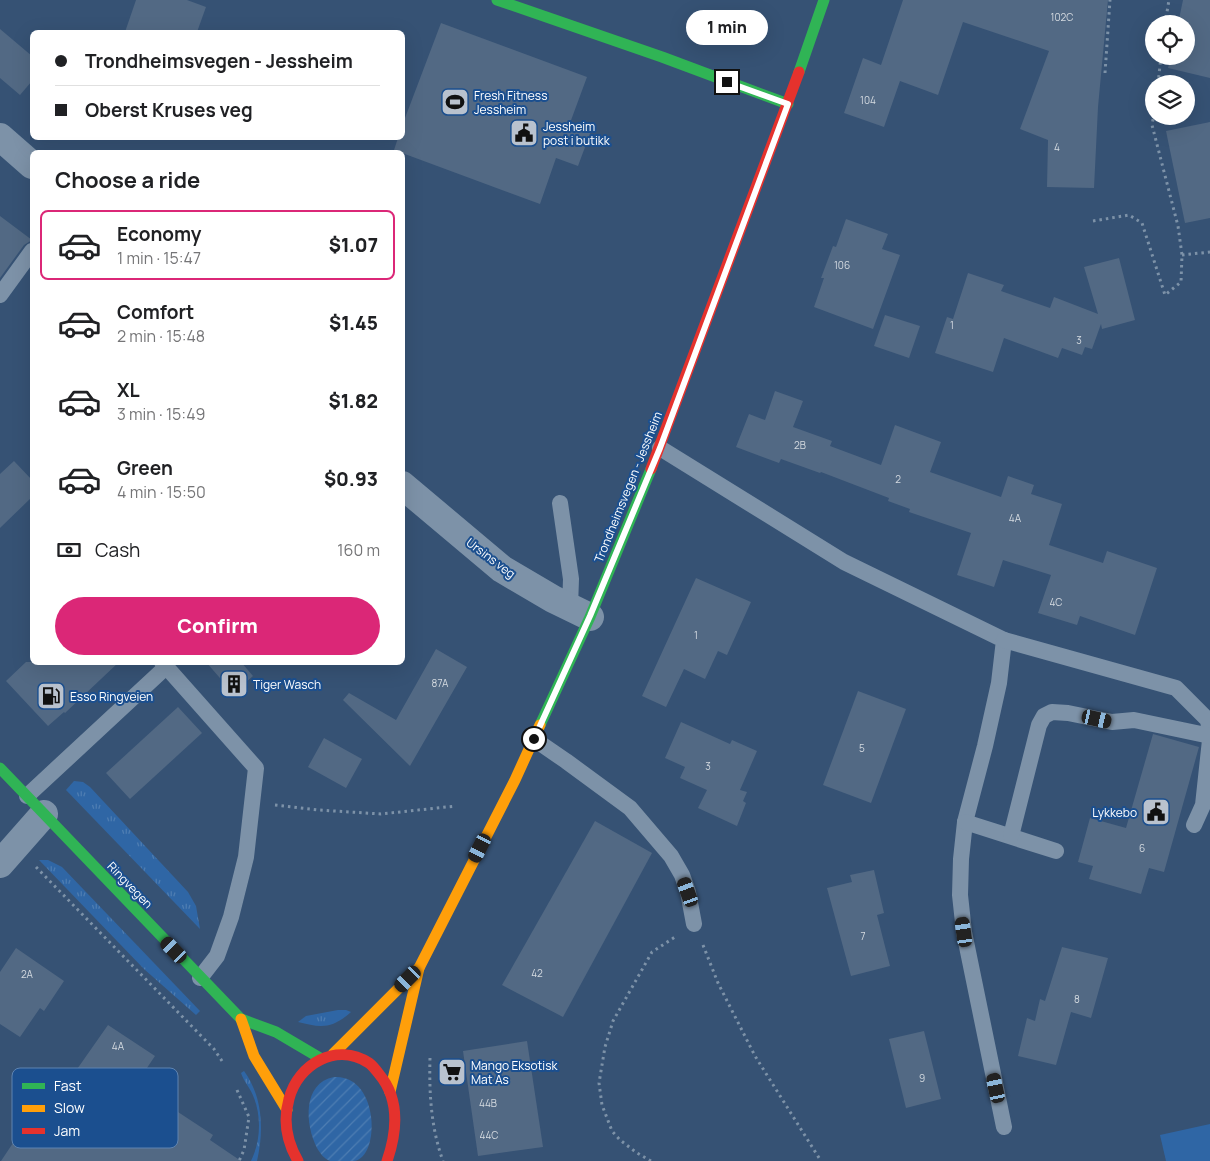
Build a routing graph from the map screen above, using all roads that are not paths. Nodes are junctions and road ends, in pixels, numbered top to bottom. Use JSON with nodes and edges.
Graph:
{"nodes":[{"id":1,"x":497,"y":0,"type":"edge"},
{"id":2,"x":824,"y":0,"type":"edge"},
{"id":3,"x":788,"y":104,"type":"junction"},
{"id":4,"x":0,"y":137,"type":"edge"},
{"id":5,"x":30,"y":163,"type":"edge"},
{"id":6,"x":30,"y":254,"type":"edge"},
{"id":7,"x":0,"y":295,"type":"edge"},
{"id":8,"x":660,"y":448,"type":"junction"},
{"id":9,"x":405,"y":488,"type":"edge"},
{"id":10,"x":560,"y":503,"type":"dead end"},
{"id":11,"x":580,"y":612,"type":"junction"},
{"id":12,"x":1004,"y":640,"type":"junction"},
{"id":13,"x":164,"y":665,"type":"edge"},
{"id":14,"x":1210,"y":734,"type":"edge"},
{"id":15,"x":534,"y":739,"type":"junction"},
{"id":16,"x":1210,"y":740,"type":"edge"},
{"id":17,"x":0,"y":768,"type":"edge"},
{"id":18,"x":35,"y":805,"type":"junction"},
{"id":19,"x":966,"y":822,"type":"junction"},
{"id":20,"x":1194,"y":825,"type":"dead end"},
{"id":21,"x":1011,"y":836,"type":"junction"},
{"id":22,"x":1056,"y":851,"type":"dead end"},
{"id":23,"x":8,"y":855,"type":"edge"},
{"id":24,"x":694,"y":924,"type":"road end"},
{"id":25,"x":419,"y":968,"type":"junction"},
{"id":26,"x":200,"y":978,"type":"junction"},
{"id":27,"x":242,"y":1019,"type":"junction"},
{"id":28,"x":333,"y":1054,"type":"junction"},
{"id":29,"x":320,"y":1058,"type":"junction"},
{"id":30,"x":390,"y":1092,"type":"junction"},
{"id":31,"x":287,"y":1110,"type":"junction"},
{"id":32,"x":1004,"y":1127,"type":"dead end"},
{"id":33,"x":287,"y":1136,"type":"junction"},
{"id":34,"x":278,"y":1153,"type":"dead end"},
{"id":35,"x":298,"y":1161,"type":"edge"},
{"id":36,"x":387,"y":1161,"type":"edge"}],
"edges":[{"from":1,"to":3,"type":"main road"},
{"from":2,"to":3,"type":"main road","name":"Trondheimsvegen - Jessheim"},
{"from":3,"to":8,"type":"main road","name":"Trondheimsvegen - Jessheim"},
{"from":4,"to":5,"type":"street"},
{"from":6,"to":7,"type":"lane"},
{"from":8,"to":11,"type":"main road","name":"Trondheimsvegen - Jessheim"},
{"from":8,"to":12,"type":"lane"},
{"from":9,"to":11,"type":"street","name":"Ursins veg"},
{"from":10,"to":11,"type":"lane"},
{"from":11,"to":15,"type":"main road","name":"Trondheimsvegen - Jessheim"},
{"from":12,"to":14,"type":"lane"},
{"from":12,"to":19,"type":"lane"},
{"from":13,"to":18,"type":"lane"},
{"from":13,"to":26,"type":"lane"},
{"from":14,"to":21,"type":"lane"},
{"from":15,"to":24,"type":"lane"},
{"from":15,"to":25,"type":"main road","name":"Trondheimsvegen - Jessheim"},
{"from":16,"to":20,"type":"lane"},
{"from":17,"to":18,"type":"main road","name":"Ringvegen"},
{"from":18,"to":23,"type":"street"},
{"from":18,"to":26,"type":"main road","name":"Ringvegen"},
{"from":19,"to":21,"type":"lane"},
{"from":19,"to":32,"type":"lane"},
{"from":21,"to":22,"type":"lane"},
{"from":25,"to":28,"type":"main road","name":"Trondheimsvegen - Jessheim"},
{"from":25,"to":30,"type":"main road","name":"Trondheimsvegen - Jessheim"},
{"from":26,"to":27,"type":"main road","name":"Ringvegen"},
{"from":27,"to":29,"type":"main road","name":"Ringvegen"},
{"from":27,"to":31,"type":"main road","name":"Ringvegen"},
{"from":28,"to":29,"type":"main road"},
{"from":28,"to":30,"type":"main road"},
{"from":29,"to":31,"type":"main road"},
{"from":30,"to":36,"type":"main road"},
{"from":31,"to":33,"type":"main road"},
{"from":33,"to":34,"type":"main road"},
{"from":33,"to":35,"type":"main road"}]}
